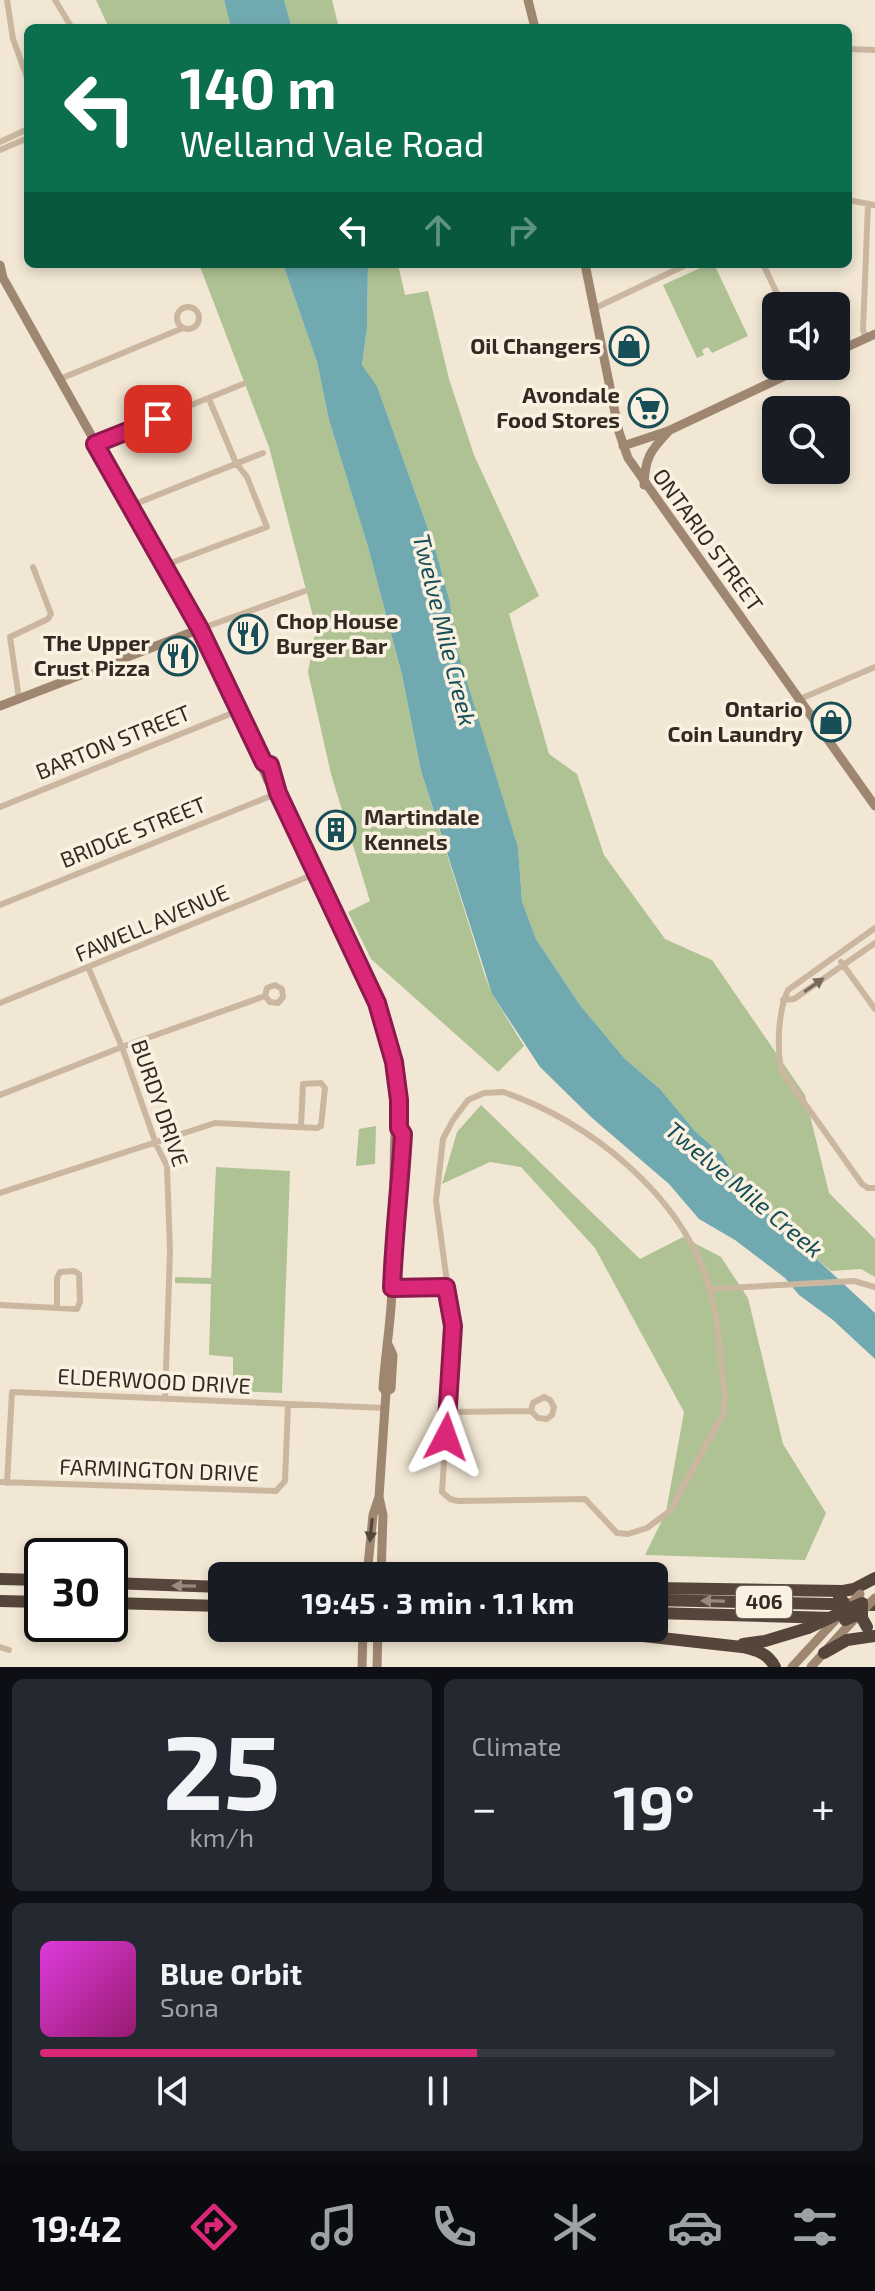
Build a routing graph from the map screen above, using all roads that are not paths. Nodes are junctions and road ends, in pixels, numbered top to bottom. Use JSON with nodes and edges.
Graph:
{"nodes":[{"id":1,"x":7,"y":0,"type":"edge"},
{"id":2,"x":55,"y":0,"type":"edge"},
{"id":3,"x":528,"y":0,"type":"edge"},
{"id":4,"x":70,"y":24,"type":"edge"},
{"id":5,"x":534,"y":24,"type":"edge"},
{"id":6,"x":852,"y":49,"type":"edge"},
{"id":7,"x":875,"y":50,"type":"edge"},
{"id":8,"x":24,"y":69,"type":"edge"},
{"id":9,"x":24,"y":131,"type":"edge"},
{"id":10,"x":24,"y":140,"type":"edge"},
{"id":11,"x":0,"y":142,"type":"edge"},
{"id":12,"x":0,"y":150,"type":"edge"},
{"id":13,"x":871,"y":204,"type":"edge"},
{"id":14,"x":0,"y":265,"type":"edge"},
{"id":15,"x":586,"y":268,"type":"edge"},
{"id":16,"x":680,"y":268,"type":"edge"},
{"id":17,"x":765,"y":268,"type":"edge"},
{"id":18,"x":1,"y":277,"type":"edge"},
{"id":19,"x":776,"y":292,"type":"edge"},
{"id":20,"x":593,"y":309,"type":"junction"},
{"id":21,"x":183,"y":328,"type":"dead end"},
{"id":22,"x":871,"y":336,"type":"edge"},
{"id":23,"x":850,"y":346,"type":"edge"},
{"id":24,"x":60,"y":379,"type":"junction"},
{"id":25,"x":776,"y":380,"type":"edge"},
{"id":26,"x":243,"y":384,"type":"dead end"},
{"id":27,"x":209,"y":399,"type":"junction"},
{"id":28,"x":668,"y":431,"type":"junction"},
{"id":29,"x":95,"y":444,"type":"junction"},
{"id":30,"x":623,"y":446,"type":"junction"},
{"id":31,"x":263,"y":453,"type":"dead end"},
{"id":32,"x":236,"y":463,"type":"junction"},
{"id":33,"x":644,"y":485,"type":"junction"},
{"id":34,"x":130,"y":506,"type":"junction"},
{"id":35,"x":163,"y":566,"type":"junction"},
{"id":36,"x":33,"y":567,"type":"dead end"},
{"id":37,"x":305,"y":591,"type":"dead end"},
{"id":38,"x":200,"y":629,"type":"junction"},
{"id":39,"x":875,"y":667,"type":"edge"},
{"id":40,"x":19,"y":699,"type":"junction"},
{"id":41,"x":800,"y":699,"type":"junction"},
{"id":42,"x":0,"y":706,"type":"edge"},
{"id":43,"x":240,"y":710,"type":"junction"},
{"id":44,"x":278,"y":793,"type":"junction"},
{"id":45,"x":875,"y":806,"type":"edge"},
{"id":46,"x":0,"y":807,"type":"edge"},
{"id":47,"x":317,"y":873,"type":"junction"},
{"id":48,"x":0,"y":905,"type":"edge"},
{"id":49,"x":875,"y":928,"type":"edge"},
{"id":50,"x":875,"y":943,"type":"edge"},
{"id":51,"x":837,"y":956,"type":"junction"},
{"id":52,"x":843,"y":965,"type":"junction"},
{"id":53,"x":89,"y":969,"type":"junction"},
{"id":54,"x":265,"y":996,"type":"dead end"},
{"id":55,"x":783,"y":1000,"type":"junction"},
{"id":56,"x":0,"y":1003,"type":"edge"},
{"id":57,"x":875,"y":1009,"type":"edge"},
{"id":58,"x":122,"y":1047,"type":"junction"},
{"id":59,"x":0,"y":1095,"type":"edge"},
{"id":60,"x":301,"y":1127,"type":"junction"},
{"id":61,"x":156,"y":1144,"type":"junction"},
{"id":62,"x":875,"y":1188,"type":"edge"},
{"id":63,"x":0,"y":1193,"type":"edge"},
{"id":64,"x":446,"y":1287,"type":"junction"},
{"id":65,"x":875,"y":1287,"type":"edge"},
{"id":66,"x":392,"y":1288,"type":"junction"},
{"id":67,"x":709,"y":1289,"type":"junction"},
{"id":68,"x":0,"y":1305,"type":"edge"},
{"id":69,"x":57,"y":1307,"type":"junction"},
{"id":70,"x":165,"y":1399,"type":"junction"},
{"id":71,"x":288,"y":1405,"type":"junction"},
{"id":72,"x":385,"y":1408,"type":"junction"},
{"id":73,"x":531,"y":1411,"type":"dead end"},
{"id":74,"x":449,"y":1412,"type":"junction"},
{"id":75,"x":4,"y":1483,"type":"edge"},
{"id":76,"x":379,"y":1497,"type":"junction"},
{"id":77,"x":368,"y":1562,"type":"edge"},
{"id":78,"x":382,"y":1562,"type":"edge"},
{"id":79,"x":875,"y":1578,"type":"edge"},
{"id":80,"x":0,"y":1579,"type":"edge"},
{"id":81,"x":24,"y":1580,"type":"edge"},
{"id":82,"x":128,"y":1584,"type":"edge"},
{"id":83,"x":208,"y":1586,"type":"edge"},
{"id":84,"x":668,"y":1588,"type":"edge"},
{"id":85,"x":832,"y":1593,"type":"junction"},
{"id":86,"x":668,"y":1600,"type":"edge"},
{"id":87,"x":0,"y":1601,"type":"edge"},
{"id":88,"x":869,"y":1601,"type":"edge"},
{"id":89,"x":24,"y":1602,"type":"edge"},
{"id":90,"x":128,"y":1603,"type":"edge"},
{"id":91,"x":208,"y":1606,"type":"edge"},
{"id":92,"x":668,"y":1614,"type":"edge"},
{"id":93,"x":845,"y":1621,"type":"junction"},
{"id":94,"x":828,"y":1628,"type":"joint"},
{"id":95,"x":873,"y":1628,"type":"edge"},
{"id":96,"x":668,"y":1639,"type":"edge"},
{"id":97,"x":363,"y":1642,"type":"edge"},
{"id":98,"x":378,"y":1642,"type":"edge"},
{"id":99,"x":724,"y":1645,"type":"junction"},
{"id":100,"x":0,"y":1647,"type":"edge"},
{"id":101,"x":828,"y":1648,"type":"junction"},
{"id":102,"x":9,"y":1650,"type":"dead end"},
{"id":103,"x":362,"y":1667,"type":"edge"},
{"id":104,"x":377,"y":1667,"type":"edge"},
{"id":105,"x":775,"y":1667,"type":"edge"},
{"id":106,"x":792,"y":1667,"type":"edge"},
{"id":107,"x":811,"y":1667,"type":"edge"}],
"edges":[{"from":1,"to":8,"type":"street"},
{"from":2,"to":4,"type":"street"},
{"from":3,"to":5,"type":"main road"},
{"from":6,"to":7,"type":"street"},
{"from":9,"to":11,"type":"street"},
{"from":10,"to":12,"type":"street"},
{"from":13,"to":22,"type":"street"},
{"from":14,"to":18,"type":"main road"},
{"from":15,"to":20,"type":"main road","name":"ONTARIO STREET"},
{"from":16,"to":20,"type":"street"},
{"from":17,"to":19,"type":"street"},
{"from":18,"to":24,"type":"main road"},
{"from":20,"to":30,"type":"main road","name":"ONTARIO STREET"},
{"from":21,"to":24,"type":"street"},
{"from":22,"to":23,"type":"main road"},
{"from":24,"to":29,"type":"main road"},
{"from":25,"to":28,"type":"main road"},
{"from":26,"to":27,"type":"street"},
{"from":27,"to":29,"type":"street"},
{"from":27,"to":32,"type":"street"},
{"from":28,"to":30,"type":"main road"},
{"from":28,"to":33,"type":"main road"},
{"from":29,"to":34,"type":"main road"},
{"from":30,"to":33,"type":"main road","name":"ONTARIO STREET"},
{"from":31,"to":32,"type":"street"},
{"from":32,"to":34,"type":"street"},
{"from":32,"to":35,"type":"street"},
{"from":33,"to":41,"type":"main road","name":"ONTARIO STREET"},
{"from":34,"to":35,"type":"main road"},
{"from":35,"to":38,"type":"main road"},
{"from":36,"to":40,"type":"street"},
{"from":37,"to":38,"type":"street"},
{"from":38,"to":40,"type":"main road"},
{"from":38,"to":43,"type":"main road"},
{"from":39,"to":41,"type":"street"},
{"from":40,"to":42,"type":"main road"},
{"from":41,"to":45,"type":"main road","name":"ONTARIO STREET"},
{"from":43,"to":44,"type":"main road"},
{"from":43,"to":46,"type":"street","name":"BARTON STREET"},
{"from":44,"to":47,"type":"main road"},
{"from":44,"to":48,"type":"street","name":"BRIDGE STREET"},
{"from":47,"to":53,"type":"street","name":"FAWELL AVENUE"},
{"from":47,"to":66,"type":"main road"},
{"from":49,"to":51,"type":"street"},
{"from":50,"to":52,"type":"street"},
{"from":51,"to":52,"type":"street"},
{"from":51,"to":55,"type":"street"},
{"from":55,"to":52,"type":"street","one_way":true},
{"from":52,"to":57,"type":"street"},
{"from":53,"to":56,"type":"street","name":"FAWELL AVENUE"},
{"from":53,"to":58,"type":"street","name":"BURDY DRIVE"},
{"from":54,"to":58,"type":"street"},
{"from":55,"to":62,"type":"street"},
{"from":58,"to":59,"type":"street"},
{"from":58,"to":61,"type":"street","name":"BURDY DRIVE"},
{"from":60,"to":60,"type":"street"},
{"from":60,"to":61,"type":"street"},
{"from":61,"to":63,"type":"street"},
{"from":61,"to":70,"type":"street","name":"BURDY DRIVE"},
{"from":64,"to":66,"type":"street"},
{"from":64,"to":67,"type":"street"},
{"from":64,"to":74,"type":"street"},
{"from":65,"to":67,"type":"street"},
{"from":66,"to":72,"type":"main road"},
{"from":67,"to":74,"type":"street"},
{"from":68,"to":69,"type":"street"},
{"from":69,"to":69,"type":"street"},
{"from":70,"to":71,"type":"street","name":"ELDERWOOD DRIVE"},
{"from":70,"to":75,"type":"street","name":"ELDERWOOD DRIVE"},
{"from":71,"to":72,"type":"street","name":"ELDERWOOD DRIVE"},
{"from":71,"to":75,"type":"street","name":"FARMINGTON DRIVE"},
{"from":72,"to":76,"type":"main road"},
{"from":73,"to":74,"type":"street"},
{"from":76,"to":77,"type":"main road","one_way":true},
{"from":76,"to":78,"type":"main road"},
{"from":79,"to":85,"type":"highway"},
{"from":79,"to":88,"type":"highway"},
{"from":80,"to":81,"type":"highway"},
{"from":83,"to":82,"type":"highway","one_way":true},
{"from":84,"to":85,"type":"highway"},
{"from":85,"to":93,"type":"highway","bridge":true},
{"from":88,"to":86,"type":"highway","number":"406","one_way":true},
{"from":87,"to":89,"type":"highway"},
{"from":88,"to":93,"type":"highway","bridge":true},
{"from":88,"to":95,"type":"highway","bridge":true},
{"from":90,"to":91,"type":"highway"},
{"from":92,"to":95,"type":"highway","number":"406"},
{"from":93,"to":94,"type":"highway","bridge":true},
{"from":93,"to":99,"type":"highway","bridge":true},
{"from":93,"to":101,"type":"highway"},
{"from":94,"to":106,"type":"main road"},
{"from":95,"to":101,"type":"highway"},
{"from":96,"to":99,"type":"highway"},
{"from":97,"to":103,"type":"main road"},
{"from":98,"to":104,"type":"main road"},
{"from":99,"to":105,"type":"highway"},
{"from":100,"to":102,"type":"street"},
{"from":101,"to":107,"type":"main road"}]}
